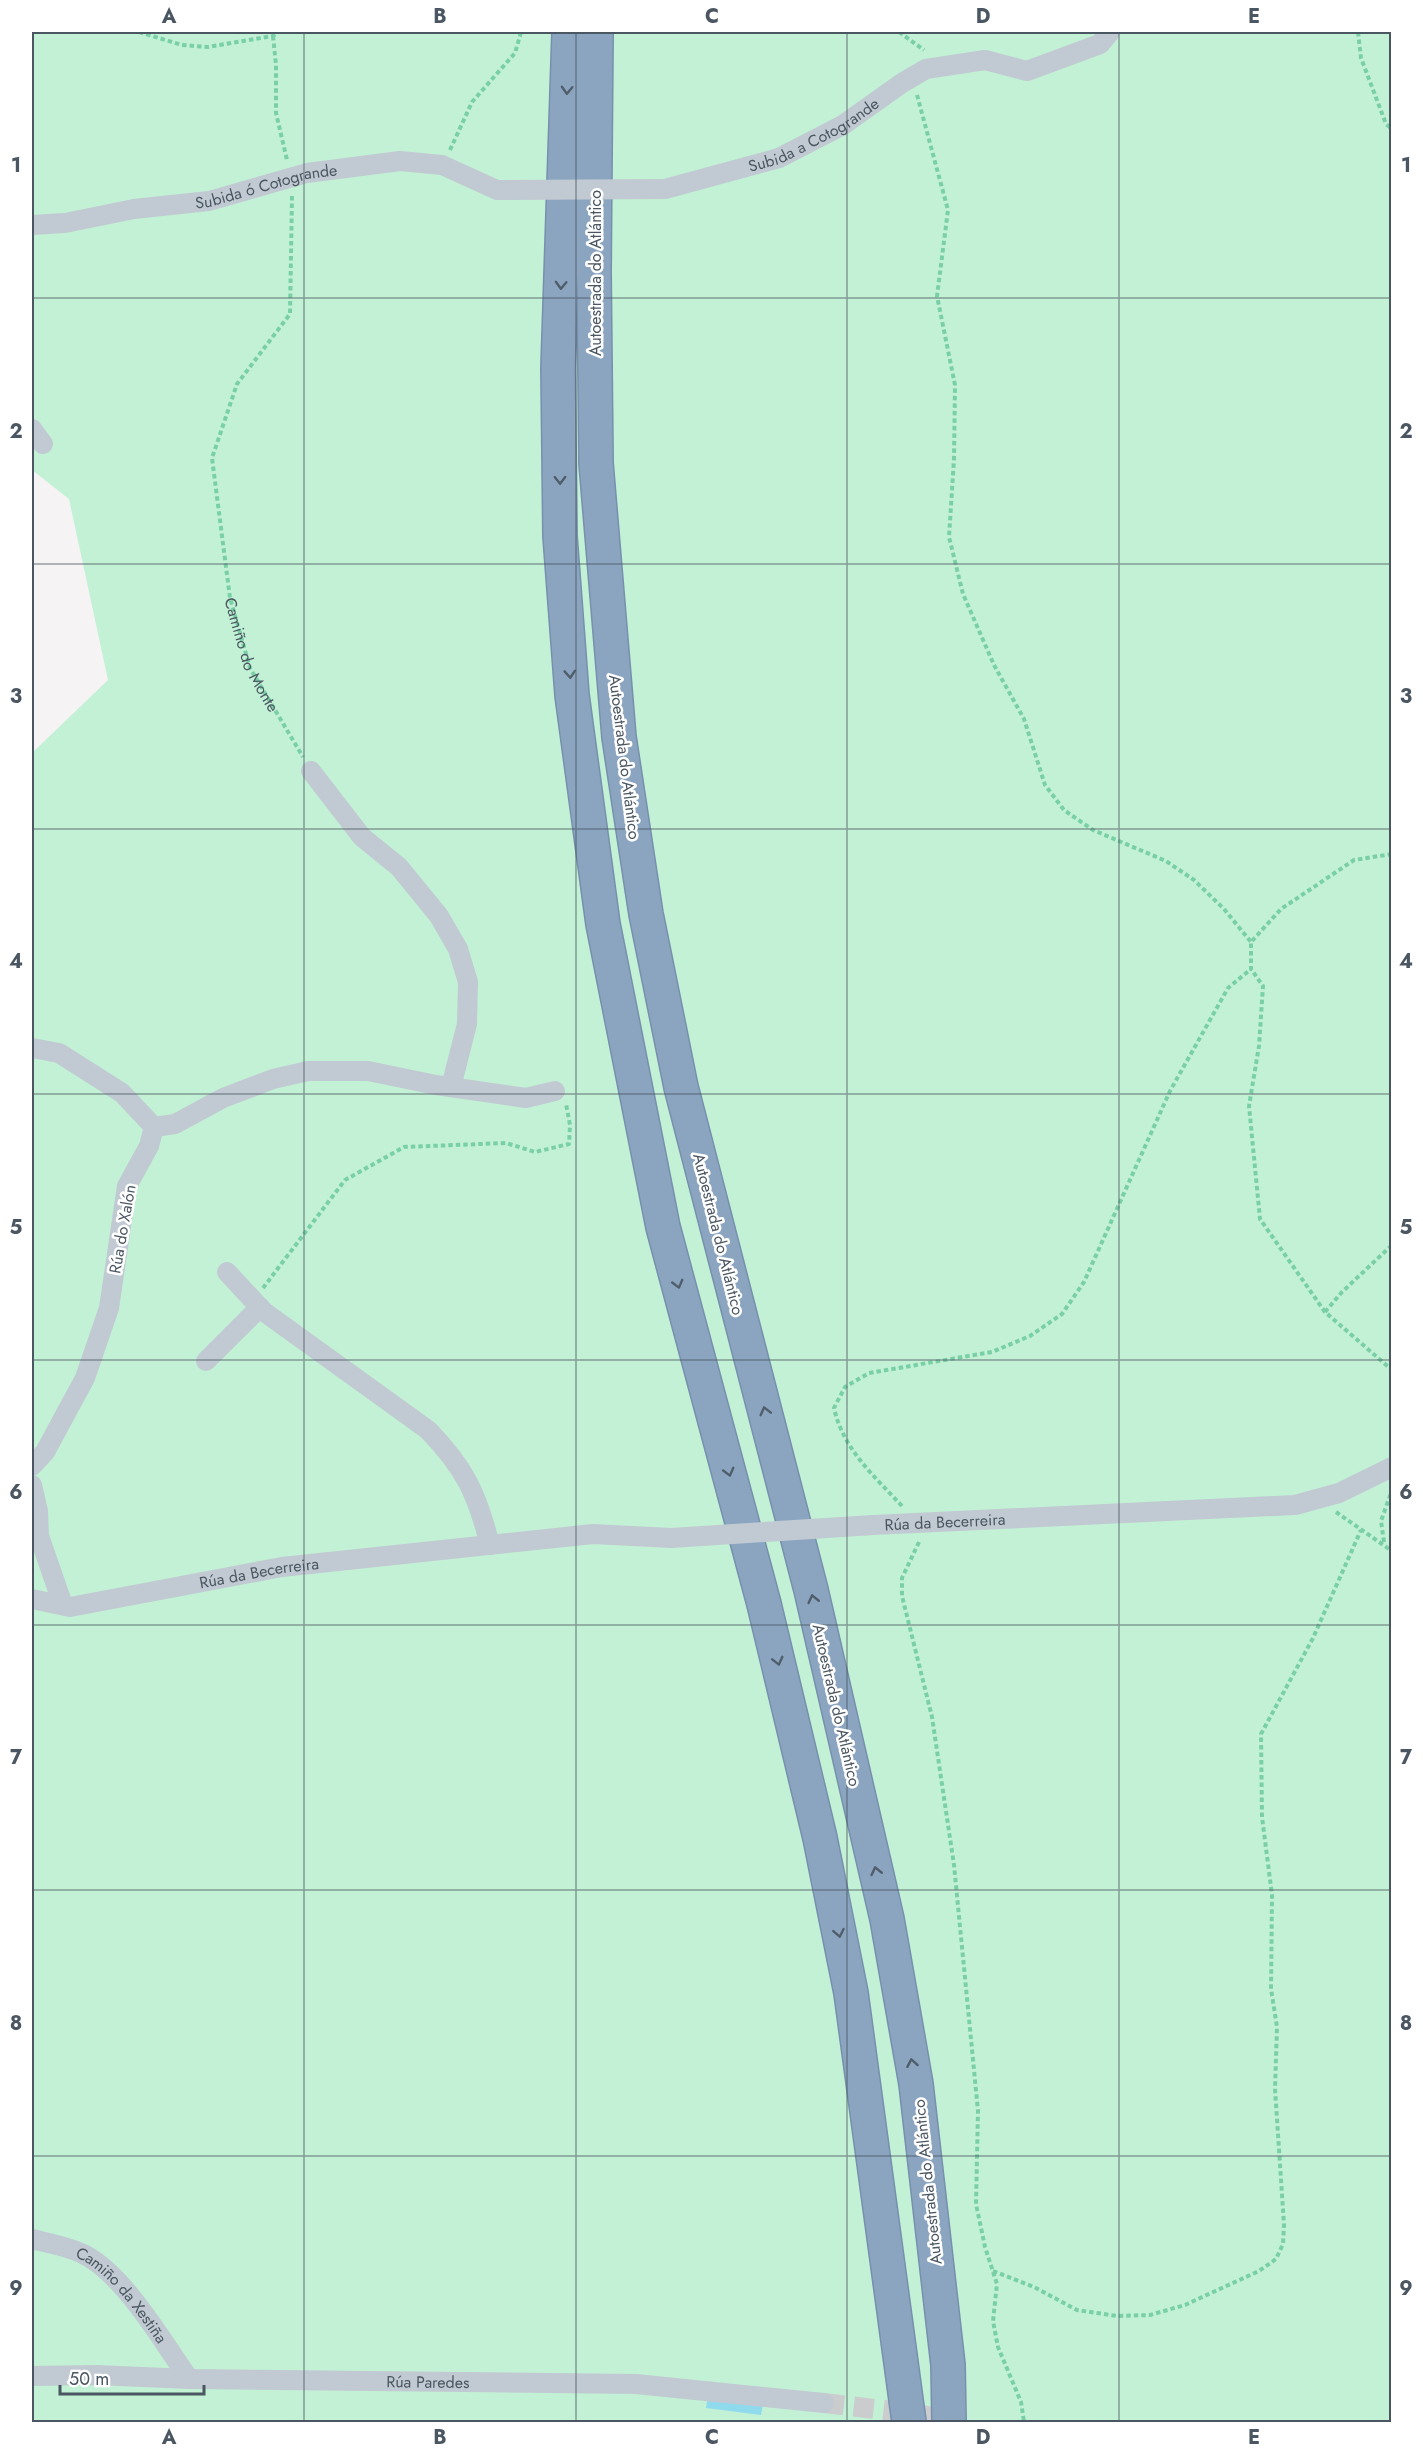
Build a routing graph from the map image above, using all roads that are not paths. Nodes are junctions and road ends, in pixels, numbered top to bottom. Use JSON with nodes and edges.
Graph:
{"nodes":[{"id":1,"x":569,"y":32,"type":"edge"},
{"id":2,"x":596,"y":32,"type":"edge"},
{"id":3,"x":1110,"y":32,"type":"edge"},
{"id":4,"x":497,"y":190,"type":"joint"},
{"id":5,"x":32,"y":225,"type":"edge"},
{"id":6,"x":311,"y":771,"type":"road end"},
{"id":7,"x":32,"y":1048,"type":"edge"},
{"id":8,"x":451,"y":1087,"type":"junction"},
{"id":9,"x":555,"y":1091,"type":"road end"},
{"id":10,"x":154,"y":1126,"type":"junction"},
{"id":11,"x":227,"y":1272,"type":"dead end"},
{"id":12,"x":257,"y":1304,"type":"junction"},
{"id":13,"x":206,"y":1361,"type":"dead end"},
{"id":14,"x":32,"y":1466,"type":"edge"},
{"id":15,"x":1392,"y":1467,"type":"edge"},
{"id":16,"x":32,"y":1485,"type":"edge"},
{"id":17,"x":490,"y":1545,"type":"junction"},
{"id":18,"x":32,"y":1599,"type":"edge"},
{"id":19,"x":63,"y":1605,"type":"junction"},
{"id":20,"x":32,"y":2239,"type":"edge"},
{"id":21,"x":941,"y":2309,"type":"junction"},
{"id":22,"x":32,"y":2376,"type":"edge"},
{"id":23,"x":189,"y":2379,"type":"junction"},
{"id":24,"x":824,"y":2403,"type":"tunnel mouth"},
{"id":25,"x":909,"y":2422,"type":"edge"},
{"id":26,"x":949,"y":2422,"type":"edge"},
{"id":27,"x":968,"y":2422,"type":"edge"}],
"edges":[{"from":1,"to":25,"type":"highway","name":"Autoestrada do Atlántico","one_way":true},
{"from":21,"to":2,"type":"highway","name":"Autoestrada do Atlántico","one_way":true},
{"from":3,"to":4,"type":"street","name":"Subida a Cotogrande","bridge":true},
{"from":4,"to":5,"type":"street","name":"Subida ó Cotogrande"},
{"from":6,"to":8,"type":"street"},
{"from":7,"to":10,"type":"street"},
{"from":8,"to":9,"type":"street"},
{"from":8,"to":10,"type":"street"},
{"from":10,"to":14,"type":"street","name":"Rúa do Xalón"},
{"from":11,"to":12,"type":"street"},
{"from":12,"to":13,"type":"street"},
{"from":12,"to":17,"type":"street"},
{"from":15,"to":17,"type":"street","name":"Rúa da Becerreira","bridge":true},
{"from":16,"to":19,"type":"street"},
{"from":17,"to":19,"type":"street","name":"Rúa da Becerreira"},
{"from":18,"to":19,"type":"street","name":"Rúa da Becerreira"},
{"from":20,"to":23,"type":"street","name":"Camiño da Xestiña"},
{"from":21,"to":26,"type":"highway","name":"Autoestrada do Atlántico"},
{"from":21,"to":27,"type":"highway"},
{"from":22,"to":23,"type":"street","name":"Rúa Paredes"},
{"from":23,"to":24,"type":"street","name":"Rúa Paredes"}]}
